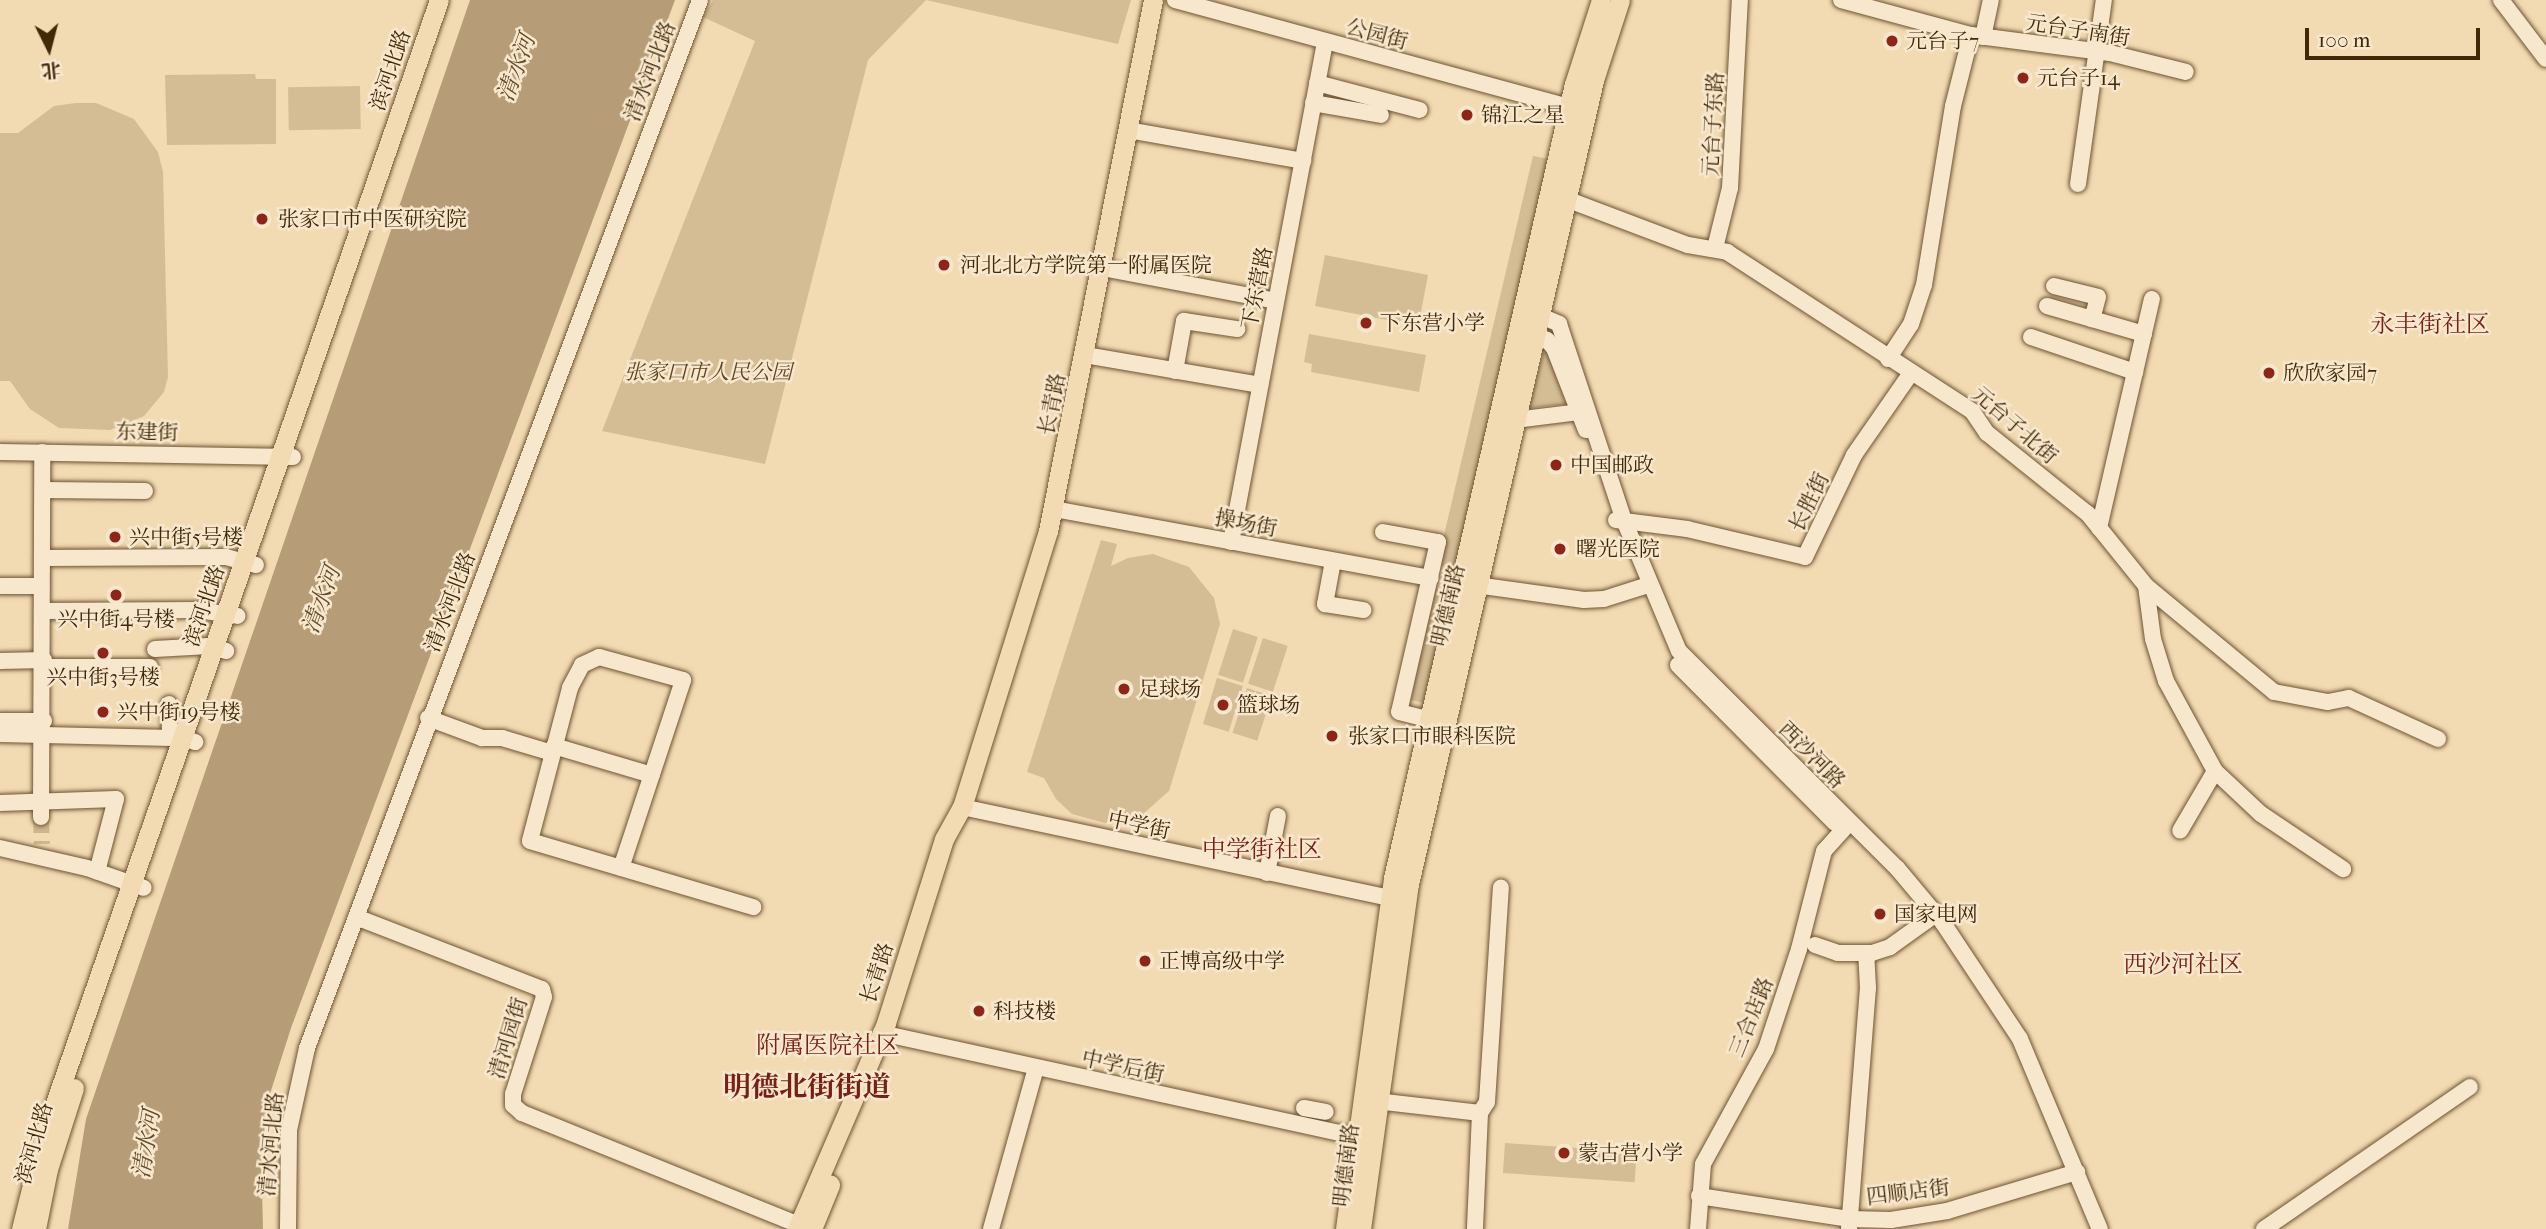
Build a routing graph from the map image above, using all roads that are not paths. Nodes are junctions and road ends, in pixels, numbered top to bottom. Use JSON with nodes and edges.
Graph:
{"nodes":[{"id":1,"x":439,"y":0,"type":"edge"},
{"id":2,"x":453,"y":0,"type":"edge"},
{"id":3,"x":700,"y":0,"type":"edge"},
{"id":4,"x":1153,"y":0,"type":"edge"},
{"id":5,"x":1175,"y":0,"type":"edge"},
{"id":6,"x":1601,"y":0,"type":"edge"},
{"id":7,"x":1620,"y":0,"type":"edge"},
{"id":8,"x":1740,"y":0,"type":"edge"},
{"id":9,"x":1841,"y":0,"type":"edge"},
{"id":10,"x":1991,"y":0,"type":"edge"},
{"id":11,"x":2103,"y":0,"type":"edge"},
{"id":12,"x":2501,"y":0,"type":"edge"},
{"id":13,"x":1977,"y":36,"type":"junction"},
{"id":14,"x":1325,"y":42,"type":"junction"},
{"id":15,"x":2099,"y":55,"type":"junction"},
{"id":16,"x":2546,"y":59,"type":"edge"},
{"id":17,"x":2186,"y":72,"type":"dead end"},
{"id":18,"x":1317,"y":83,"type":"junction"},
{"id":19,"x":1313,"y":103,"type":"junction"},
{"id":20,"x":1569,"y":107,"type":"junction"},
{"id":21,"x":1420,"y":110,"type":"dead end"},
{"id":22,"x":1381,"y":115,"type":"dead end"},
{"id":23,"x":1128,"y":130,"type":"junction"},
{"id":24,"x":1303,"y":160,"type":"junction"},
{"id":25,"x":2078,"y":184,"type":"dead end"},
{"id":26,"x":1566,"y":199,"type":"junction"},
{"id":27,"x":1715,"y":248,"type":"junction"},
{"id":28,"x":1102,"y":268,"type":"junction"},
{"id":29,"x":2054,"y":286,"type":"dead end"},
{"id":30,"x":2152,"y":299,"type":"dead end"},
{"id":31,"x":1276,"y":301,"type":"junction"},
{"id":32,"x":2047,"y":306,"type":"dead end"},
{"id":33,"x":2092,"y":319,"type":"junction"},
{"id":34,"x":1528,"y":321,"type":"junction"},
{"id":35,"x":1237,"y":329,"type":"dead end"},
{"id":36,"x":2144,"y":334,"type":"junction"},
{"id":37,"x":2031,"y":337,"type":"dead end"},
{"id":38,"x":1085,"y":355,"type":"junction"},
{"id":39,"x":1888,"y":359,"type":"junction"},
{"id":40,"x":1175,"y":371,"type":"junction"},
{"id":41,"x":2135,"y":372,"type":"junction"},
{"id":42,"x":1912,"y":373,"type":"junction"},
{"id":43,"x":1261,"y":385,"type":"junction"},
{"id":44,"x":1579,"y":412,"type":"junction"},
{"id":45,"x":1515,"y":420,"type":"junction"},
{"id":46,"x":0,"y":452,"type":"edge"},
{"id":47,"x":42,"y":452,"type":"junction"},
{"id":48,"x":287,"y":456,"type":"junction"},
{"id":49,"x":43,"y":490,"type":"junction"},
{"id":50,"x":145,"y":491,"type":"dead end"},
{"id":51,"x":1054,"y":509,"type":"junction"},
{"id":52,"x":1619,"y":519,"type":"junction"},
{"id":53,"x":2099,"y":528,"type":"junction"},
{"id":54,"x":1383,"y":532,"type":"dead end"},
{"id":55,"x":1231,"y":542,"type":"junction"},
{"id":56,"x":43,"y":558,"type":"junction"},
{"id":57,"x":1333,"y":561,"type":"junction"},
{"id":58,"x":250,"y":563,"type":"junction"},
{"id":59,"x":1431,"y":578,"type":"junction"},
{"id":60,"x":1476,"y":585,"type":"junction"},
{"id":61,"x":0,"y":586,"type":"edge"},
{"id":62,"x":34,"y":586,"type":"dead end"},
{"id":63,"x":2146,"y":586,"type":"junction"},
{"id":64,"x":1644,"y":587,"type":"junction"},
{"id":65,"x":1364,"y":610,"type":"dead end"},
{"id":66,"x":43,"y":611,"type":"junction"},
{"id":67,"x":232,"y":615,"type":"junction"},
{"id":68,"x":155,"y":649,"type":"dead end"},
{"id":69,"x":220,"y":649,"type":"junction"},
{"id":70,"x":0,"y":661,"type":"edge"},
{"id":71,"x":44,"y":664,"type":"junction"},
{"id":72,"x":150,"y":667,"type":"dead end"},
{"id":73,"x":169,"y":704,"type":"dead end"},
{"id":74,"x":428,"y":718,"type":"junction"},
{"id":75,"x":1431,"y":720,"type":"junction"},
{"id":76,"x":0,"y":721,"type":"edge"},
{"id":77,"x":44,"y":728,"type":"junction"},
{"id":78,"x":0,"y":734,"type":"edge"},
{"id":79,"x":182,"y":739,"type":"junction"},
{"id":80,"x":2438,"y":739,"type":"dead end"},
{"id":81,"x":553,"y":750,"type":"junction"},
{"id":82,"x":2215,"y":771,"type":"junction"},
{"id":83,"x":652,"y":775,"type":"junction"},
{"id":84,"x":0,"y":803,"type":"edge"},
{"id":85,"x":962,"y":807,"type":"junction"},
{"id":86,"x":40,"y":809,"type":"junction"},
{"id":87,"x":1278,"y":816,"type":"dead end"},
{"id":88,"x":1846,"y":826,"type":"junction"},
{"id":89,"x":1413,"y":829,"type":"junction"},
{"id":90,"x":2180,"y":831,"type":"dead end"},
{"id":91,"x":0,"y":848,"type":"edge"},
{"id":92,"x":621,"y":868,"type":"junction"},
{"id":93,"x":2343,"y":869,"type":"dead end"},
{"id":94,"x":97,"y":872,"type":"junction"},
{"id":95,"x":1267,"y":873,"type":"junction"},
{"id":96,"x":138,"y":886,"type":"junction"},
{"id":97,"x":1501,"y":887,"type":"dead end"},
{"id":98,"x":1390,"y":898,"type":"junction"},
{"id":99,"x":753,"y":907,"type":"dead end"},
{"id":100,"x":356,"y":917,"type":"junction"},
{"id":101,"x":1928,"y":919,"type":"junction"},
{"id":102,"x":1815,"y":945,"type":"dead end"},
{"id":103,"x":1866,"y":954,"type":"junction"},
{"id":104,"x":887,"y":1035,"type":"junction"},
{"id":105,"x":1036,"y":1068,"type":"junction"},
{"id":106,"x":2470,"y":1087,"type":"dead end"},
{"id":107,"x":1177,"y":1091,"type":"dead end"},
{"id":108,"x":1211,"y":1102,"type":"junction"},
{"id":109,"x":1247,"y":1105,"type":"dead end"},
{"id":110,"x":1370,"y":1108,"type":"junction"},
{"id":111,"x":1315,"y":1110,"type":"dead end"},
{"id":112,"x":1480,"y":1113,"type":"junction"},
{"id":113,"x":1310,"y":1128,"type":"junction"},
{"id":114,"x":1356,"y":1137,"type":"junction"},
{"id":115,"x":2072,"y":1174,"type":"junction"},
{"id":116,"x":1699,"y":1196,"type":"junction"},
{"id":117,"x":1849,"y":1224,"type":"edge"},
{"id":118,"x":804,"y":1228,"type":"edge"},
{"id":119,"x":21,"y":1229,"type":"edge"},
{"id":120,"x":36,"y":1229,"type":"edge"},
{"id":121,"x":288,"y":1229,"type":"edge"},
{"id":122,"x":991,"y":1229,"type":"edge"},
{"id":123,"x":1345,"y":1229,"type":"edge"},
{"id":124,"x":1361,"y":1229,"type":"edge"},
{"id":125,"x":1475,"y":1229,"type":"edge"},
{"id":126,"x":1698,"y":1229,"type":"edge"},
{"id":127,"x":2089,"y":1229,"type":"edge"},
{"id":128,"x":2100,"y":1229,"type":"edge"},
{"id":129,"x":2264,"y":1229,"type":"edge"}],
"edges":[{"from":1,"to":48,"type":"main road","name":"滨河北路"},
{"from":2,"to":48,"type":"main road","name":"滨河北路"},
{"from":3,"to":74,"type":"street","name":"清水河北路"},
{"from":4,"to":23,"type":"main road","name":"长青路"},
{"from":5,"to":14,"type":"street","name":"公园街"},
{"from":6,"to":20,"type":"main road","name":"明德南路"},
{"from":7,"to":26,"type":"main road","name":"明德南路"},
{"from":8,"to":27,"type":"street","name":"元台子东路"},
{"from":9,"to":13,"type":"street","name":"元台子南街"},
{"from":10,"to":13,"type":"street"},
{"from":11,"to":15,"type":"street"},
{"from":12,"to":16,"type":"street"},
{"from":13,"to":15,"type":"street","name":"元台子南街"},
{"from":13,"to":39,"type":"street"},
{"from":14,"to":18,"type":"street","name":"下东营路"},
{"from":14,"to":20,"type":"street","name":"公园街"},
{"from":15,"to":17,"type":"street","name":"元台子南街"},
{"from":15,"to":25,"type":"street"},
{"from":18,"to":19,"type":"street","name":"下东营路"},
{"from":18,"to":21,"type":"street"},
{"from":19,"to":22,"type":"street"},
{"from":19,"to":24,"type":"street","name":"下东营路"},
{"from":20,"to":34,"type":"main road","name":"明德南路"},
{"from":23,"to":24,"type":"street"},
{"from":23,"to":28,"type":"main road","name":"长青路"},
{"from":24,"to":31,"type":"street","name":"下东营路"},
{"from":26,"to":27,"type":"street","name":"元台子北街"},
{"from":26,"to":34,"type":"main road","name":"明德南路"},
{"from":27,"to":39,"type":"street","name":"元台子北街"},
{"from":28,"to":31,"type":"street"},
{"from":28,"to":38,"type":"main road","name":"长青路"},
{"from":29,"to":33,"type":"street"},
{"from":30,"to":36,"type":"street"},
{"from":31,"to":43,"type":"street","name":"下东营路"},
{"from":32,"to":33,"type":"street"},
{"from":33,"to":36,"type":"street"},
{"from":34,"to":44,"type":"street","name":"西沙河路"},
{"from":34,"to":45,"type":"main road","name":"明德南路"},
{"from":34,"to":52,"type":"street","name":"西沙河路"},
{"from":34,"to":75,"type":"main road","name":"明德南路"},
{"from":35,"to":40,"type":"street"},
{"from":36,"to":41,"type":"street"},
{"from":37,"to":41,"type":"street"},
{"from":38,"to":40,"type":"street"},
{"from":38,"to":51,"type":"main road","name":"长青路"},
{"from":39,"to":42,"type":"street","name":"元台子北街"},
{"from":40,"to":43,"type":"street"},
{"from":41,"to":53,"type":"street"},
{"from":42,"to":52,"type":"street","name":"长胜街"},
{"from":42,"to":53,"type":"street","name":"元台子北街"},
{"from":43,"to":55,"type":"street","name":"下东营路"},
{"from":44,"to":45,"type":"street"},
{"from":44,"to":52,"type":"street","name":"西沙河路"},
{"from":45,"to":60,"type":"main road","name":"明德南路"},
{"from":46,"to":47,"type":"street","name":"东建街"},
{"from":47,"to":48,"type":"street","name":"东建街"},
{"from":47,"to":49,"type":"street"},
{"from":48,"to":58,"type":"main road","name":"滨河北路"},
{"from":49,"to":50,"type":"street"},
{"from":49,"to":56,"type":"street"},
{"from":51,"to":55,"type":"street","name":"操场街"},
{"from":51,"to":85,"type":"main road","name":"长青路"},
{"from":52,"to":64,"type":"street","name":"西沙河路"},
{"from":53,"to":63,"type":"street","name":"元台子北街"},
{"from":54,"to":59,"type":"street"},
{"from":55,"to":57,"type":"street","name":"操场街"},
{"from":56,"to":58,"type":"street"},
{"from":56,"to":66,"type":"street"},
{"from":57,"to":59,"type":"street","name":"操场街"},
{"from":57,"to":65,"type":"street"},
{"from":58,"to":67,"type":"main road","name":"滨河北路"},
{"from":59,"to":75,"type":"street"},
{"from":60,"to":64,"type":"street"},
{"from":60,"to":89,"type":"main road","name":"明德南路"},
{"from":61,"to":62,"type":"street"},
{"from":63,"to":80,"type":"street","name":"元台子北街"},
{"from":63,"to":82,"type":"street"},
{"from":64,"to":88,"type":"street","name":"西沙河路"},
{"from":66,"to":67,"type":"street"},
{"from":66,"to":71,"type":"street"},
{"from":67,"to":69,"type":"main road","name":"滨河北路"},
{"from":68,"to":69,"type":"street"},
{"from":69,"to":79,"type":"main road","name":"滨河北路"},
{"from":70,"to":71,"type":"street"},
{"from":71,"to":72,"type":"street"},
{"from":71,"to":77,"type":"street"},
{"from":73,"to":79,"type":"street"},
{"from":74,"to":81,"type":"street"},
{"from":74,"to":100,"type":"street","name":"清水河北路"},
{"from":75,"to":89,"type":"main road","name":"明德南路"},
{"from":76,"to":77,"type":"street"},
{"from":77,"to":78,"type":"street"},
{"from":77,"to":79,"type":"street"},
{"from":77,"to":86,"type":"street"},
{"from":79,"to":96,"type":"main road","name":"滨河北路"},
{"from":81,"to":83,"type":"street"},
{"from":81,"to":83,"type":"street"},
{"from":81,"to":92,"type":"street"},
{"from":82,"to":90,"type":"street"},
{"from":82,"to":93,"type":"street"},
{"from":83,"to":92,"type":"street"},
{"from":84,"to":86,"type":"street"},
{"from":85,"to":95,"type":"street","name":"中学街"},
{"from":85,"to":104,"type":"main road","name":"长青路"},
{"from":86,"to":94,"type":"street"},
{"from":87,"to":95,"type":"street"},
{"from":88,"to":101,"type":"street","name":"西沙河路"},
{"from":88,"to":115,"type":"street","name":"西沙河路"},
{"from":88,"to":116,"type":"street","name":"三合店路"},
{"from":89,"to":98,"type":"main road","name":"明德南路"},
{"from":89,"to":110,"type":"main road","name":"明德南路"},
{"from":91,"to":94,"type":"street"},
{"from":92,"to":99,"type":"street"},
{"from":94,"to":96,"type":"street"},
{"from":95,"to":98,"type":"street","name":"中学街"},
{"from":96,"to":119,"type":"main road","name":"滨河北路"},
{"from":96,"to":120,"type":"main road","name":"滨河北路"},
{"from":97,"to":112,"type":"street"},
{"from":98,"to":110,"type":"main road","name":"明德南路"},
{"from":100,"to":118,"type":"street","name":"清河园街"},
{"from":100,"to":121,"type":"street","name":"清水河北路"},
{"from":101,"to":103,"type":"street"},
{"from":101,"to":115,"type":"street","name":"西沙河路"},
{"from":102,"to":103,"type":"street"},
{"from":103,"to":117,"type":"street"},
{"from":104,"to":105,"type":"street","name":"中学后街"},
{"from":104,"to":118,"type":"main road","name":"长青路"},
{"from":105,"to":108,"type":"street","name":"中学后街"},
{"from":105,"to":122,"type":"street"},
{"from":106,"to":129,"type":"street"},
{"from":107,"to":108,"type":"street"},
{"from":108,"to":109,"type":"street"},
{"from":108,"to":113,"type":"street","name":"中学后街"},
{"from":110,"to":112,"type":"street"},
{"from":110,"to":114,"type":"main road","name":"明德南路"},
{"from":110,"to":124,"type":"main road","name":"明德南路"},
{"from":111,"to":113,"type":"street"},
{"from":112,"to":125,"type":"street"},
{"from":113,"to":114,"type":"street","name":"中学后街"},
{"from":114,"to":123,"type":"main road","name":"明德南路"},
{"from":115,"to":117,"type":"street","name":"四顺店街"},
{"from":115,"to":127,"type":"street","name":"西沙河路"},
{"from":115,"to":128,"type":"street","name":"西沙河路"},
{"from":116,"to":117,"type":"street","name":"四顺店街"},
{"from":116,"to":126,"type":"street","name":"三合店路"}]}
